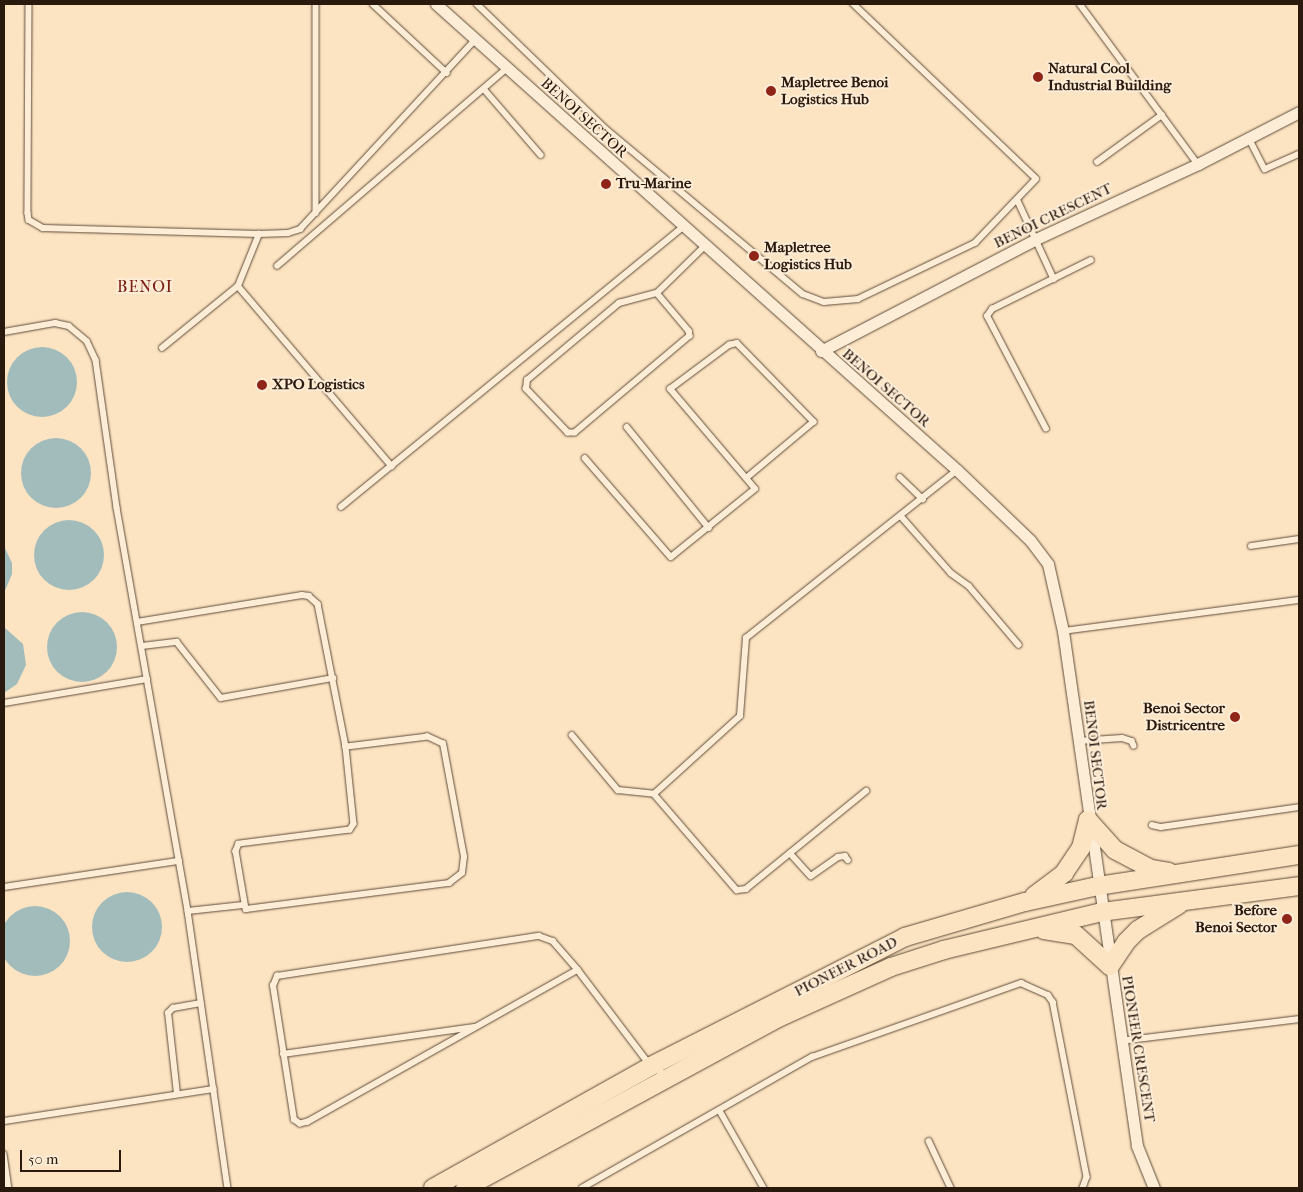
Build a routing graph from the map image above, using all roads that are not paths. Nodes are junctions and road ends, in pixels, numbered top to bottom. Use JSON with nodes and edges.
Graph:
{"nodes":[{"id":1,"x":29,"y":4,"type":"edge"},
{"id":2,"x":316,"y":4,"type":"edge"},
{"id":3,"x":373,"y":4,"type":"edge"},
{"id":4,"x":436,"y":4,"type":"edge"},
{"id":5,"x":477,"y":4,"type":"edge"},
{"id":6,"x":853,"y":4,"type":"edge"},
{"id":7,"x":1080,"y":4,"type":"edge"},
{"id":8,"x":476,"y":39,"type":"junction"},
{"id":9,"x":507,"y":68,"type":"junction"},
{"id":10,"x":447,"y":73,"type":"junction"},
{"id":11,"x":484,"y":89,"type":"junction"},
{"id":12,"x":1299,"y":112,"type":"edge"},
{"id":13,"x":1162,"y":115,"type":"junction"},
{"id":14,"x":1249,"y":138,"type":"junction"},
{"id":15,"x":1299,"y":154,"type":"edge"},
{"id":16,"x":540,"y":155,"type":"dead end"},
{"id":17,"x":1097,"y":162,"type":"dead end"},
{"id":18,"x":1198,"y":164,"type":"junction"},
{"id":19,"x":1018,"y":201,"type":"junction"},
{"id":20,"x":316,"y":213,"type":"junction"},
{"id":21,"x":683,"y":227,"type":"junction"},
{"id":22,"x":259,"y":234,"type":"junction"},
{"id":23,"x":1036,"y":240,"type":"junction"},
{"id":24,"x":705,"y":246,"type":"junction"},
{"id":25,"x":1091,"y":260,"type":"dead end"},
{"id":26,"x":277,"y":266,"type":"dead end"},
{"id":27,"x":1054,"y":278,"type":"junction"},
{"id":28,"x":238,"y":286,"type":"junction"},
{"id":29,"x":657,"y":293,"type":"junction"},
{"id":30,"x":4,"y":332,"type":"edge"},
{"id":31,"x":162,"y":348,"type":"dead end"},
{"id":32,"x":821,"y":351,"type":"junction"},
{"id":33,"x":627,"y":427,"type":"dead end"},
{"id":34,"x":1046,"y":429,"type":"dead end"},
{"id":35,"x":586,"y":458,"type":"dead end"},
{"id":36,"x":392,"y":466,"type":"junction"},
{"id":37,"x":958,"y":470,"type":"junction"},
{"id":38,"x":900,"y":477,"type":"dead end"},
{"id":39,"x":747,"y":478,"type":"junction"},
{"id":40,"x":923,"y":499,"type":"junction"},
{"id":41,"x":341,"y":507,"type":"dead end"},
{"id":42,"x":901,"y":516,"type":"junction"},
{"id":43,"x":709,"y":528,"type":"junction"},
{"id":44,"x":1299,"y":539,"type":"edge"},
{"id":45,"x":1251,"y":546,"type":"dead end"},
{"id":46,"x":1299,"y":600,"type":"edge"},
{"id":47,"x":137,"y":622,"type":"junction"},
{"id":48,"x":1063,"y":631,"type":"junction"},
{"id":49,"x":1019,"y":645,"type":"dead end"},
{"id":50,"x":142,"y":646,"type":"junction"},
{"id":51,"x":333,"y":678,"type":"junction"},
{"id":52,"x":147,"y":679,"type":"junction"},
{"id":53,"x":4,"y":703,"type":"edge"},
{"id":54,"x":572,"y":735,"type":"dead end"},
{"id":55,"x":1077,"y":741,"type":"junction"},
{"id":56,"x":1134,"y":746,"type":"dead end"},
{"id":57,"x":346,"y":747,"type":"junction"},
{"id":58,"x":866,"y":791,"type":"dead end"},
{"id":59,"x":654,"y":794,"type":"junction"},
{"id":60,"x":1299,"y":807,"type":"edge"},
{"id":61,"x":1088,"y":820,"type":"junction"},
{"id":62,"x":1152,"y":825,"type":"dead end"},
{"id":63,"x":790,"y":854,"type":"junction"},
{"id":64,"x":1299,"y":855,"type":"edge"},
{"id":65,"x":848,"y":860,"type":"dead end"},
{"id":66,"x":179,"y":861,"type":"junction"},
{"id":67,"x":1179,"y":874,"type":"junction"},
{"id":68,"x":1098,"y":886,"type":"junction"},
{"id":69,"x":1299,"y":886,"type":"edge"},
{"id":70,"x":4,"y":888,"type":"edge"},
{"id":71,"x":1184,"y":901,"type":"junction"},
{"id":72,"x":1024,"y":902,"type":"junction"},
{"id":73,"x":243,"y":905,"type":"junction"},
{"id":74,"x":188,"y":911,"type":"junction"},
{"id":75,"x":1102,"y":912,"type":"junction"},
{"id":76,"x":1016,"y":932,"type":"junction"},
{"id":77,"x":1110,"y":966,"type":"junction"},
{"id":78,"x":578,"y":970,"type":"junction"},
{"id":79,"x":202,"y":1003,"type":"junction"},
{"id":80,"x":1299,"y":1019,"type":"edge"},
{"id":81,"x":477,"y":1026,"type":"junction"},
{"id":82,"x":1121,"y":1041,"type":"junction"},
{"id":83,"x":283,"y":1054,"type":"junction"},
{"id":84,"x":650,"y":1066,"type":"junction"},
{"id":85,"x":669,"y":1077,"type":"junction"},
{"id":86,"x":214,"y":1089,"type":"junction"},
{"id":87,"x":177,"y":1094,"type":"junction"},
{"id":88,"x":720,"y":1111,"type":"junction"},
{"id":89,"x":4,"y":1121,"type":"edge"},
{"id":90,"x":929,"y":1141,"type":"dead end"},
{"id":91,"x":4,"y":1154,"type":"edge"},
{"id":92,"x":9,"y":1188,"type":"edge"},
{"id":93,"x":228,"y":1188,"type":"edge"},
{"id":94,"x":433,"y":1188,"type":"edge"},
{"id":95,"x":465,"y":1188,"type":"edge"},
{"id":96,"x":582,"y":1188,"type":"edge"},
{"id":97,"x":764,"y":1188,"type":"edge"},
{"id":98,"x":951,"y":1188,"type":"edge"},
{"id":99,"x":1083,"y":1188,"type":"edge"},
{"id":100,"x":1154,"y":1188,"type":"edge"}],
"edges":[{"from":1,"to":22,"type":"lane"},
{"from":2,"to":20,"type":"lane"},
{"from":3,"to":10,"type":"lane"},
{"from":4,"to":8,"type":"street","name":"BENOI SECTOR"},
{"from":5,"to":19,"type":"lane"},
{"from":6,"to":19,"type":"lane"},
{"from":7,"to":13,"type":"lane"},
{"from":8,"to":9,"type":"street","name":"BENOI SECTOR"},
{"from":8,"to":10,"type":"lane"},
{"from":9,"to":11,"type":"lane"},
{"from":9,"to":21,"type":"street","name":"BENOI SECTOR"},
{"from":10,"to":20,"type":"lane"},
{"from":11,"to":16,"type":"lane"},
{"from":11,"to":26,"type":"lane"},
{"from":12,"to":14,"type":"street","name":"BENOI CRESCENT"},
{"from":13,"to":17,"type":"lane"},
{"from":13,"to":18,"type":"lane"},
{"from":14,"to":15,"type":"lane"},
{"from":14,"to":18,"type":"street","name":"BENOI CRESCENT"},
{"from":18,"to":23,"type":"street","name":"BENOI CRESCENT"},
{"from":19,"to":23,"type":"lane"},
{"from":20,"to":22,"type":"lane"},
{"from":21,"to":24,"type":"street","name":"BENOI SECTOR"},
{"from":21,"to":36,"type":"lane"},
{"from":22,"to":28,"type":"lane"},
{"from":23,"to":27,"type":"lane"},
{"from":23,"to":32,"type":"street","name":"BENOI CRESCENT"},
{"from":24,"to":29,"type":"lane"},
{"from":24,"to":32,"type":"street","name":"BENOI SECTOR"},
{"from":25,"to":27,"type":"lane"},
{"from":27,"to":34,"type":"lane"},
{"from":28,"to":31,"type":"lane"},
{"from":28,"to":36,"type":"lane"},
{"from":29,"to":29,"type":"lane"},
{"from":30,"to":47,"type":"lane"},
{"from":32,"to":37,"type":"street","name":"BENOI SECTOR"},
{"from":33,"to":43,"type":"lane"},
{"from":35,"to":43,"type":"lane"},
{"from":36,"to":41,"type":"lane"},
{"from":37,"to":40,"type":"lane"},
{"from":37,"to":48,"type":"street","name":"BENOI SECTOR"},
{"from":38,"to":40,"type":"lane"},
{"from":39,"to":39,"type":"lane"},
{"from":39,"to":43,"type":"lane"},
{"from":40,"to":42,"type":"lane"},
{"from":42,"to":49,"type":"lane"},
{"from":42,"to":59,"type":"lane"},
{"from":44,"to":45,"type":"lane"},
{"from":46,"to":48,"type":"lane"},
{"from":47,"to":50,"type":"lane"},
{"from":47,"to":51,"type":"lane"},
{"from":48,"to":55,"type":"street","name":"BENOI SECTOR"},
{"from":50,"to":51,"type":"lane"},
{"from":50,"to":52,"type":"lane"},
{"from":51,"to":57,"type":"lane"},
{"from":52,"to":53,"type":"lane"},
{"from":52,"to":66,"type":"lane"},
{"from":54,"to":59,"type":"lane"},
{"from":55,"to":56,"type":"lane"},
{"from":55,"to":61,"type":"street","name":"BENOI SECTOR"},
{"from":57,"to":73,"type":"lane"},
{"from":57,"to":73,"type":"lane"},
{"from":58,"to":63,"type":"lane"},
{"from":59,"to":63,"type":"lane"},
{"from":60,"to":62,"type":"lane"},
{"from":61,"to":67,"type":"main road"},
{"from":61,"to":68,"type":"street","name":"BENOI SECTOR"},
{"from":61,"to":72,"type":"main road"},
{"from":63,"to":65,"type":"lane"},
{"from":64,"to":67,"type":"main road","name":"PIONEER ROAD"},
{"from":66,"to":70,"type":"lane"},
{"from":66,"to":74,"type":"lane"},
{"from":67,"to":68,"type":"main road","name":"PIONEER ROAD"},
{"from":68,"to":72,"type":"main road","name":"PIONEER ROAD"},
{"from":68,"to":75,"type":"street","name":"BENOI SECTOR"},
{"from":69,"to":71,"type":"main road","name":"PIONEER ROAD"},
{"from":71,"to":75,"type":"main road","name":"PIONEER ROAD"},
{"from":71,"to":77,"type":"main road"},
{"from":72,"to":84,"type":"main road","name":"PIONEER ROAD"},
{"from":73,"to":74,"type":"lane"},
{"from":74,"to":79,"type":"lane"},
{"from":75,"to":76,"type":"main road","name":"PIONEER ROAD"},
{"from":75,"to":77,"type":"street","name":"PIONEER CRESCENT"},
{"from":76,"to":77,"type":"main road"},
{"from":76,"to":85,"type":"main road","name":"PIONEER ROAD"},
{"from":77,"to":82,"type":"street","name":"PIONEER CRESCENT"},
{"from":78,"to":81,"type":"lane"},
{"from":78,"to":83,"type":"lane"},
{"from":78,"to":84,"type":"lane"},
{"from":79,"to":86,"type":"lane"},
{"from":79,"to":87,"type":"lane"},
{"from":80,"to":82,"type":"lane"},
{"from":81,"to":83,"type":"lane"},
{"from":81,"to":83,"type":"lane"},
{"from":82,"to":100,"type":"street","name":"PIONEER CRESCENT"},
{"from":84,"to":85,"type":"lane"},
{"from":84,"to":94,"type":"main road","name":"PIONEER ROAD"},
{"from":85,"to":95,"type":"main road","name":"PIONEER ROAD"},
{"from":86,"to":87,"type":"lane"},
{"from":86,"to":93,"type":"lane"},
{"from":87,"to":89,"type":"lane"},
{"from":88,"to":96,"type":"lane"},
{"from":88,"to":97,"type":"lane"},
{"from":88,"to":99,"type":"lane"},
{"from":90,"to":98,"type":"lane"},
{"from":91,"to":92,"type":"lane"}]}
